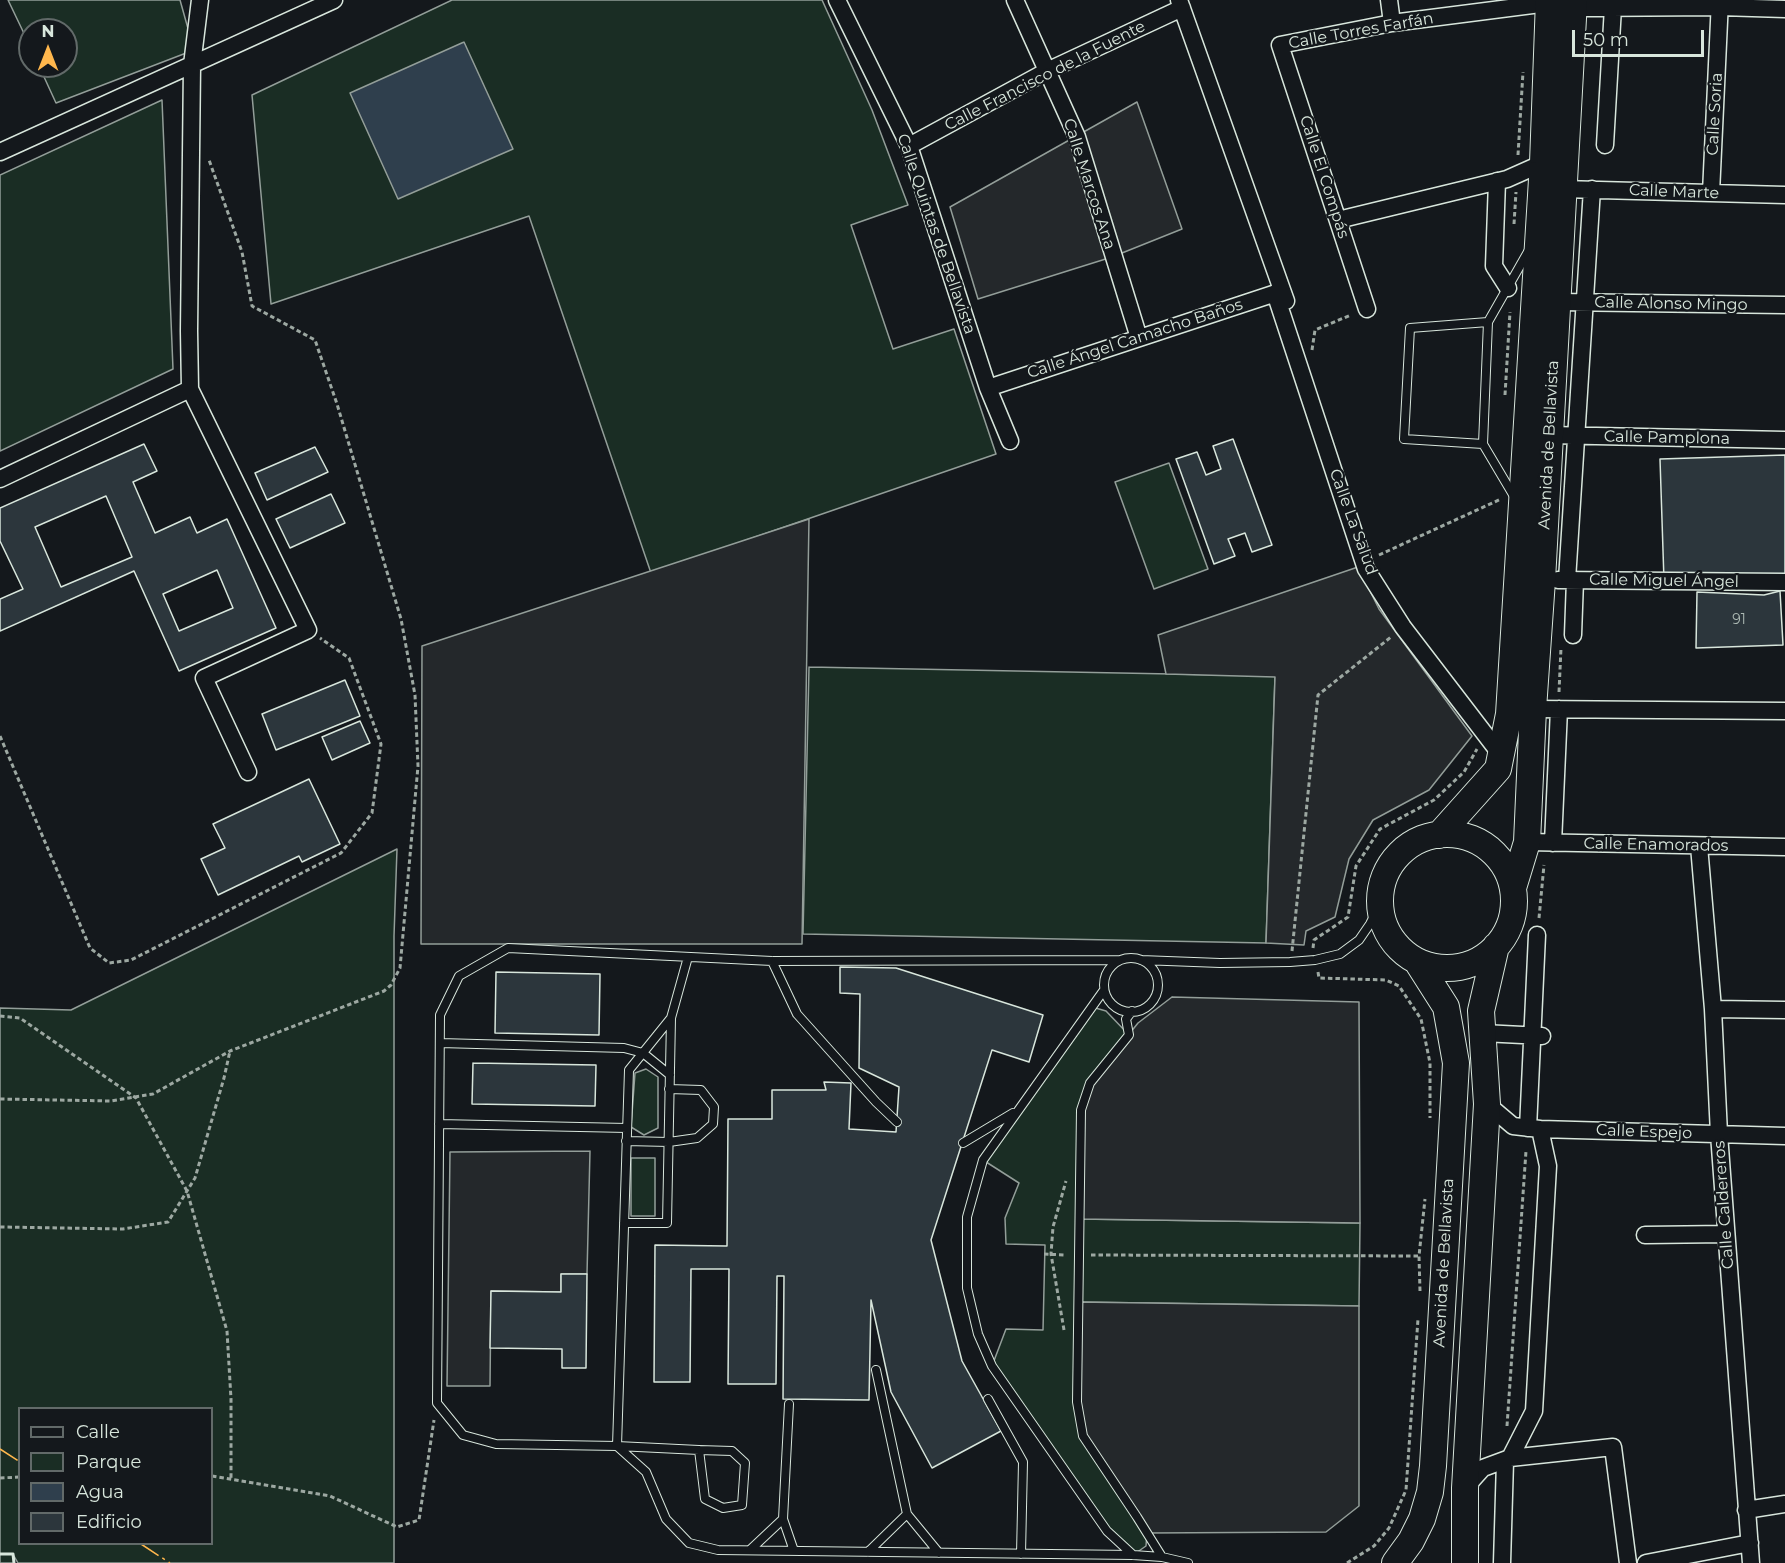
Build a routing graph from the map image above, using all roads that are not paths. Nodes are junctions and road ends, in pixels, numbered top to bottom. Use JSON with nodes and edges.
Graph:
{"nodes":[{"id":1,"x":200,"y":0,"type":"edge"},
{"id":2,"x":334,"y":0,"type":"edge"},
{"id":3,"x":837,"y":0,"type":"edge"},
{"id":4,"x":1015,"y":0,"type":"edge"},
{"id":5,"x":1389,"y":0,"type":"edge"},
{"id":6,"x":1549,"y":2,"type":"edge"},
{"id":7,"x":1720,"y":3,"type":"edge"},
{"id":8,"x":1181,"y":4,"type":"edge"},
{"id":9,"x":1506,"y":4,"type":"edge"},
{"id":10,"x":1574,"y":4,"type":"edge"},
{"id":11,"x":1613,"y":7,"type":"junction"},
{"id":12,"x":1785,"y":9,"type":"edge"},
{"id":13,"x":1392,"y":23,"type":"junction"},
{"id":14,"x":1280,"y":45,"type":"joint"},
{"id":15,"x":192,"y":65,"type":"junction"},
{"id":16,"x":1047,"y":71,"type":"junction"},
{"id":17,"x":1605,"y":145,"type":"dead end"},
{"id":18,"x":909,"y":146,"type":"junction"},
{"id":19,"x":0,"y":152,"type":"edge"},
{"id":20,"x":1530,"y":160,"type":"junction"},
{"id":21,"x":1497,"y":181,"type":"junction"},
{"id":22,"x":1562,"y":189,"type":"junction"},
{"id":23,"x":1592,"y":189,"type":"junction"},
{"id":24,"x":1711,"y":193,"type":"junction"},
{"id":25,"x":1785,"y":195,"type":"edge"},
{"id":26,"x":1338,"y":220,"type":"junction"},
{"id":27,"x":1538,"y":234,"type":"junction"},
{"id":28,"x":1508,"y":288,"type":"junction"},
{"id":29,"x":1278,"y":292,"type":"junction"},
{"id":30,"x":1557,"y":302,"type":"junction"},
{"id":31,"x":1585,"y":302,"type":"junction"},
{"id":32,"x":1785,"y":305,"type":"edge"},
{"id":33,"x":1367,"y":309,"type":"road end"},
{"id":34,"x":1488,"y":322,"type":"junction"},
{"id":35,"x":1139,"y":338,"type":"junction"},
{"id":36,"x":1302,"y":338,"type":"dead end"},
{"id":37,"x":988,"y":388,"type":"junction"},
{"id":38,"x":190,"y":389,"type":"junction"},
{"id":39,"x":1549,"y":435,"type":"junction"},
{"id":40,"x":1576,"y":435,"type":"junction"},
{"id":41,"x":1785,"y":440,"type":"edge"},
{"id":42,"x":1010,"y":441,"type":"dead end"},
{"id":43,"x":1483,"y":444,"type":"junction"},
{"id":44,"x":0,"y":479,"type":"edge"},
{"id":45,"x":1511,"y":506,"type":"junction"},
{"id":46,"x":1561,"y":580,"type":"junction"},
{"id":47,"x":1785,"y":582,"type":"edge"},
{"id":48,"x":1573,"y":635,"type":"dead end"},
{"id":49,"x":1533,"y":709,"type":"junction"},
{"id":50,"x":1559,"y":709,"type":"junction"},
{"id":51,"x":1785,"y":711,"type":"edge"},
{"id":52,"x":1493,"y":746,"type":"junction"},
{"id":53,"x":248,"y":772,"type":"dead end"},
{"id":54,"x":1439,"y":835,"type":"junction"},
{"id":55,"x":1527,"y":842,"type":"junction"},
{"id":56,"x":1553,"y":843,"type":"junction"},
{"id":57,"x":1699,"y":846,"type":"junction"},
{"id":58,"x":1785,"y":848,"type":"edge"},
{"id":59,"x":1513,"y":888,"type":"junction"},
{"id":60,"x":1380,"y":904,"type":"junction"},
{"id":61,"x":1537,"y":935,"type":"road end"},
{"id":62,"x":1496,"y":946,"type":"junction"},
{"id":63,"x":688,"y":957,"type":"junction"},
{"id":64,"x":1120,"y":960,"type":"junction"},
{"id":65,"x":1141,"y":960,"type":"junction"},
{"id":66,"x":772,"y":961,"type":"junction"},
{"id":67,"x":1418,"y":963,"type":"junction"},
{"id":68,"x":1104,"y":990,"type":"junction"},
{"id":69,"x":1713,"y":1009,"type":"junction"},
{"id":70,"x":1785,"y":1010,"type":"edge"},
{"id":71,"x":1132,"y":1011,"type":"junction"},
{"id":72,"x":671,"y":1018,"type":"junction"},
{"id":73,"x":1483,"y":1033,"type":"junction"},
{"id":74,"x":1537,"y":1035,"type":"junction"},
{"id":75,"x":440,"y":1043,"type":"junction"},
{"id":76,"x":643,"y":1053,"type":"junction"},
{"id":77,"x":670,"y":1075,"type":"junction"},
{"id":78,"x":669,"y":1089,"type":"junction"},
{"id":79,"x":1487,"y":1104,"type":"junction"},
{"id":80,"x":1016,"y":1112,"type":"junction"},
{"id":81,"x":897,"y":1122,"type":"dead end"},
{"id":82,"x":439,"y":1124,"type":"junction"},
{"id":83,"x":627,"y":1128,"type":"junction"},
{"id":84,"x":1534,"y":1128,"type":"junction"},
{"id":85,"x":1719,"y":1134,"type":"junction"},
{"id":86,"x":1785,"y":1136,"type":"edge"},
{"id":87,"x":626,"y":1141,"type":"junction"},
{"id":88,"x":669,"y":1142,"type":"junction"},
{"id":89,"x":963,"y":1143,"type":"dead end"},
{"id":90,"x":624,"y":1223,"type":"junction"},
{"id":91,"x":1726,"y":1234,"type":"junction"},
{"id":92,"x":1645,"y":1235,"type":"dead end"},
{"id":93,"x":876,"y":1370,"type":"dead end"},
{"id":94,"x":988,"y":1399,"type":"dead end"},
{"id":95,"x":789,"y":1404,"type":"dead end"},
{"id":96,"x":617,"y":1446,"type":"junction"},
{"id":97,"x":699,"y":1450,"type":"junction"},
{"id":98,"x":1507,"y":1460,"type":"junction"},
{"id":99,"x":1465,"y":1488,"type":"junction"},
{"id":100,"x":1785,"y":1504,"type":"edge"},
{"id":101,"x":1746,"y":1510,"type":"junction"},
{"id":102,"x":907,"y":1514,"type":"junction"},
{"id":103,"x":783,"y":1519,"type":"junction"},
{"id":104,"x":1750,"y":1543,"type":"junction"},
{"id":105,"x":750,"y":1550,"type":"junction"},
{"id":106,"x":794,"y":1551,"type":"junction"},
{"id":107,"x":867,"y":1552,"type":"junction"},
{"id":108,"x":939,"y":1553,"type":"junction"},
{"id":109,"x":1021,"y":1554,"type":"junction"},
{"id":110,"x":1133,"y":1555,"type":"junction"},
{"id":111,"x":1162,"y":1557,"type":"junction"},
{"id":112,"x":1188,"y":1563,"type":"edge"},
{"id":113,"x":1395,"y":1563,"type":"edge"},
{"id":114,"x":1465,"y":1563,"type":"edge"},
{"id":115,"x":1502,"y":1563,"type":"edge"},
{"id":116,"x":1628,"y":1563,"type":"edge"},
{"id":117,"x":1646,"y":1563,"type":"edge"},
{"id":118,"x":1751,"y":1563,"type":"edge"}],
"edges":[{"from":1,"to":15,"type":"street"},
{"from":2,"to":15,"type":"street"},
{"from":3,"to":18,"type":"street","name":"Calle Quintas de Bellavista"},
{"from":4,"to":16,"type":"street","name":"Calle Marcos Ana"},
{"from":5,"to":13,"type":"street"},
{"from":6,"to":9,"type":"street","name":"Calle Torres Farfán"},
{"from":6,"to":20,"type":"main road","name":"Avenida de Bellavista"},
{"from":7,"to":11,"type":"street"},
{"from":7,"to":12,"type":"street"},
{"from":7,"to":24,"type":"street","name":"Calle Soria"},
{"from":8,"to":16,"type":"street","name":"Calle Francisco de la Fuente"},
{"from":8,"to":29,"type":"street","name":"Calle La Salud"},
{"from":9,"to":13,"type":"street","name":"Calle Torres Farfán"},
{"from":10,"to":11,"type":"street"},
{"from":10,"to":22,"type":"main road","name":"Avenida de Bellavista"},
{"from":11,"to":17,"type":"street"},
{"from":13,"to":14,"type":"street","name":"Calle Torres Farfán"},
{"from":14,"to":26,"type":"street","name":"Calle El Compás"},
{"from":15,"to":19,"type":"street"},
{"from":15,"to":38,"type":"street"},
{"from":16,"to":18,"type":"street","name":"Calle Francisco de la Fuente"},
{"from":16,"to":35,"type":"street","name":"Calle Marcos Ana"},
{"from":18,"to":37,"type":"street","name":"Calle Quintas de Bellavista"},
{"from":20,"to":21,"type":"street"},
{"from":20,"to":27,"type":"main road","name":"Avenida de Bellavista"},
{"from":21,"to":26,"type":"street"},
{"from":21,"to":28,"type":"street"},
{"from":22,"to":23,"type":"street","name":"Calle Marte"},
{"from":22,"to":30,"type":"main road","name":"Avenida de Bellavista"},
{"from":23,"to":24,"type":"street","name":"Calle Marte"},
{"from":23,"to":31,"type":"street","name":"Avenida de Bellavista"},
{"from":24,"to":25,"type":"street","name":"Calle Marte"},
{"from":26,"to":33,"type":"street","name":"Calle El Compás"},
{"from":27,"to":28,"type":"lane"},
{"from":27,"to":45,"type":"main road","name":"Avenida de Bellavista"},
{"from":28,"to":34,"type":"lane"},
{"from":29,"to":35,"type":"street","name":"Calle Ángel Camacho Baños"},
{"from":29,"to":36,"type":"street","name":"Calle La Salud"},
{"from":29,"to":52,"type":"street","name":"Calle La Salud"},
{"from":30,"to":31,"type":"street","name":"Calle Alonso Mingo"},
{"from":30,"to":39,"type":"main road","name":"Avenida de Bellavista"},
{"from":31,"to":32,"type":"street","name":"Calle Alonso Mingo"},
{"from":31,"to":40,"type":"street","name":"Avenida de Bellavista"},
{"from":34,"to":43,"type":"lane"},
{"from":34,"to":43,"type":"lane"},
{"from":35,"to":37,"type":"street","name":"Calle Ángel Camacho Baños"},
{"from":37,"to":42,"type":"street","name":"Calle Quintas de Bellavista"},
{"from":38,"to":44,"type":"street"},
{"from":38,"to":53,"type":"street"},
{"from":39,"to":40,"type":"street","name":"Calle Pamplona"},
{"from":39,"to":46,"type":"main road","name":"Avenida de Bellavista"},
{"from":40,"to":41,"type":"street","name":"Calle Pamplona"},
{"from":40,"to":46,"type":"street","name":"Avenida de Bellavista"},
{"from":43,"to":45,"type":"lane"},
{"from":45,"to":52,"type":"main road","name":"Avenida de Bellavista"},
{"from":46,"to":47,"type":"street","name":"Calle Miguel Ángel"},
{"from":46,"to":48,"type":"street"},
{"from":46,"to":49,"type":"main road","name":"Avenida de Bellavista"},
{"from":49,"to":50,"type":"street"},
{"from":49,"to":55,"type":"main road","name":"Avenida de Bellavista"},
{"from":50,"to":51,"type":"street"},
{"from":50,"to":56,"type":"street"},
{"from":52,"to":54,"type":"main road","name":"Avenida de Bellavista"},
{"from":54,"to":59,"type":"main road"},
{"from":54,"to":60,"type":"main road"},
{"from":55,"to":56,"type":"street","name":"Calle Enamorados"},
{"from":55,"to":59,"type":"main road","name":"Avenida de Bellavista"},
{"from":56,"to":57,"type":"street","name":"Calle Enamorados"},
{"from":57,"to":58,"type":"street","name":"Calle Enamorados"},
{"from":57,"to":69,"type":"street","name":"Calle Caldereros"},
{"from":59,"to":62,"type":"main road"},
{"from":60,"to":65,"type":"lane"},
{"from":60,"to":67,"type":"main road"},
{"from":61,"to":74,"type":"street"},
{"from":62,"to":67,"type":"main road"},
{"from":62,"to":73,"type":"main road","name":"Avenida de Bellavista"},
{"from":63,"to":66,"type":"lane"},
{"from":63,"to":72,"type":"lane"},
{"from":63,"to":75,"type":"lane"},
{"from":64,"to":65,"type":"lane"},
{"from":64,"to":66,"type":"lane"},
{"from":64,"to":68,"type":"lane"},
{"from":65,"to":71,"type":"lane"},
{"from":66,"to":81,"type":"lane"},
{"from":67,"to":113,"type":"main road","name":"Avenida de Bellavista"},
{"from":68,"to":71,"type":"lane"},
{"from":68,"to":80,"type":"lane"},
{"from":69,"to":70,"type":"street"},
{"from":69,"to":85,"type":"street","name":"Calle Caldereros"},
{"from":71,"to":111,"type":"lane"},
{"from":72,"to":76,"type":"lane"},
{"from":72,"to":77,"type":"lane"},
{"from":73,"to":74,"type":"street"},
{"from":73,"to":79,"type":"main road","name":"Avenida de Bellavista"},
{"from":74,"to":84,"type":"street"},
{"from":75,"to":76,"type":"lane"},
{"from":75,"to":82,"type":"lane"},
{"from":76,"to":77,"type":"lane"},
{"from":76,"to":83,"type":"lane"},
{"from":77,"to":78,"type":"lane"},
{"from":78,"to":88,"type":"lane"},
{"from":78,"to":88,"type":"lane"},
{"from":79,"to":84,"type":"street"},
{"from":79,"to":99,"type":"main road","name":"Avenida de Bellavista"},
{"from":80,"to":89,"type":"lane"},
{"from":80,"to":110,"type":"lane"},
{"from":82,"to":83,"type":"lane"},
{"from":82,"to":96,"type":"lane"},
{"from":83,"to":87,"type":"lane"},
{"from":84,"to":85,"type":"street","name":"Calle Espejo"},
{"from":84,"to":98,"type":"street"},
{"from":85,"to":86,"type":"street","name":"Calle Espejo"},
{"from":85,"to":91,"type":"street","name":"Calle Caldereros"},
{"from":87,"to":88,"type":"lane"},
{"from":87,"to":90,"type":"lane"},
{"from":88,"to":90,"type":"lane"},
{"from":90,"to":96,"type":"lane"},
{"from":91,"to":92,"type":"street"},
{"from":91,"to":101,"type":"street","name":"Calle Caldereros"},
{"from":93,"to":102,"type":"lane"},
{"from":94,"to":109,"type":"lane"},
{"from":95,"to":103,"type":"lane"},
{"from":96,"to":97,"type":"lane"},
{"from":96,"to":105,"type":"lane"},
{"from":97,"to":97,"type":"lane"},
{"from":98,"to":99,"type":"street"},
{"from":98,"to":115,"type":"street"},
{"from":98,"to":116,"type":"street"},
{"from":99,"to":114,"type":"main road","name":"Avenida de Bellavista"},
{"from":100,"to":101,"type":"street"},
{"from":101,"to":104,"type":"street","name":"Calle Caldereros"},
{"from":102,"to":107,"type":"lane"},
{"from":102,"to":108,"type":"lane"},
{"from":103,"to":105,"type":"lane"},
{"from":103,"to":106,"type":"lane"},
{"from":104,"to":117,"type":"street"},
{"from":104,"to":118,"type":"street","name":"Calle Caldereros"},
{"from":105,"to":106,"type":"lane"},
{"from":106,"to":107,"type":"lane"},
{"from":107,"to":108,"type":"lane"},
{"from":108,"to":109,"type":"lane"},
{"from":109,"to":110,"type":"lane"},
{"from":110,"to":111,"type":"lane"},
{"from":111,"to":112,"type":"lane"}]}
